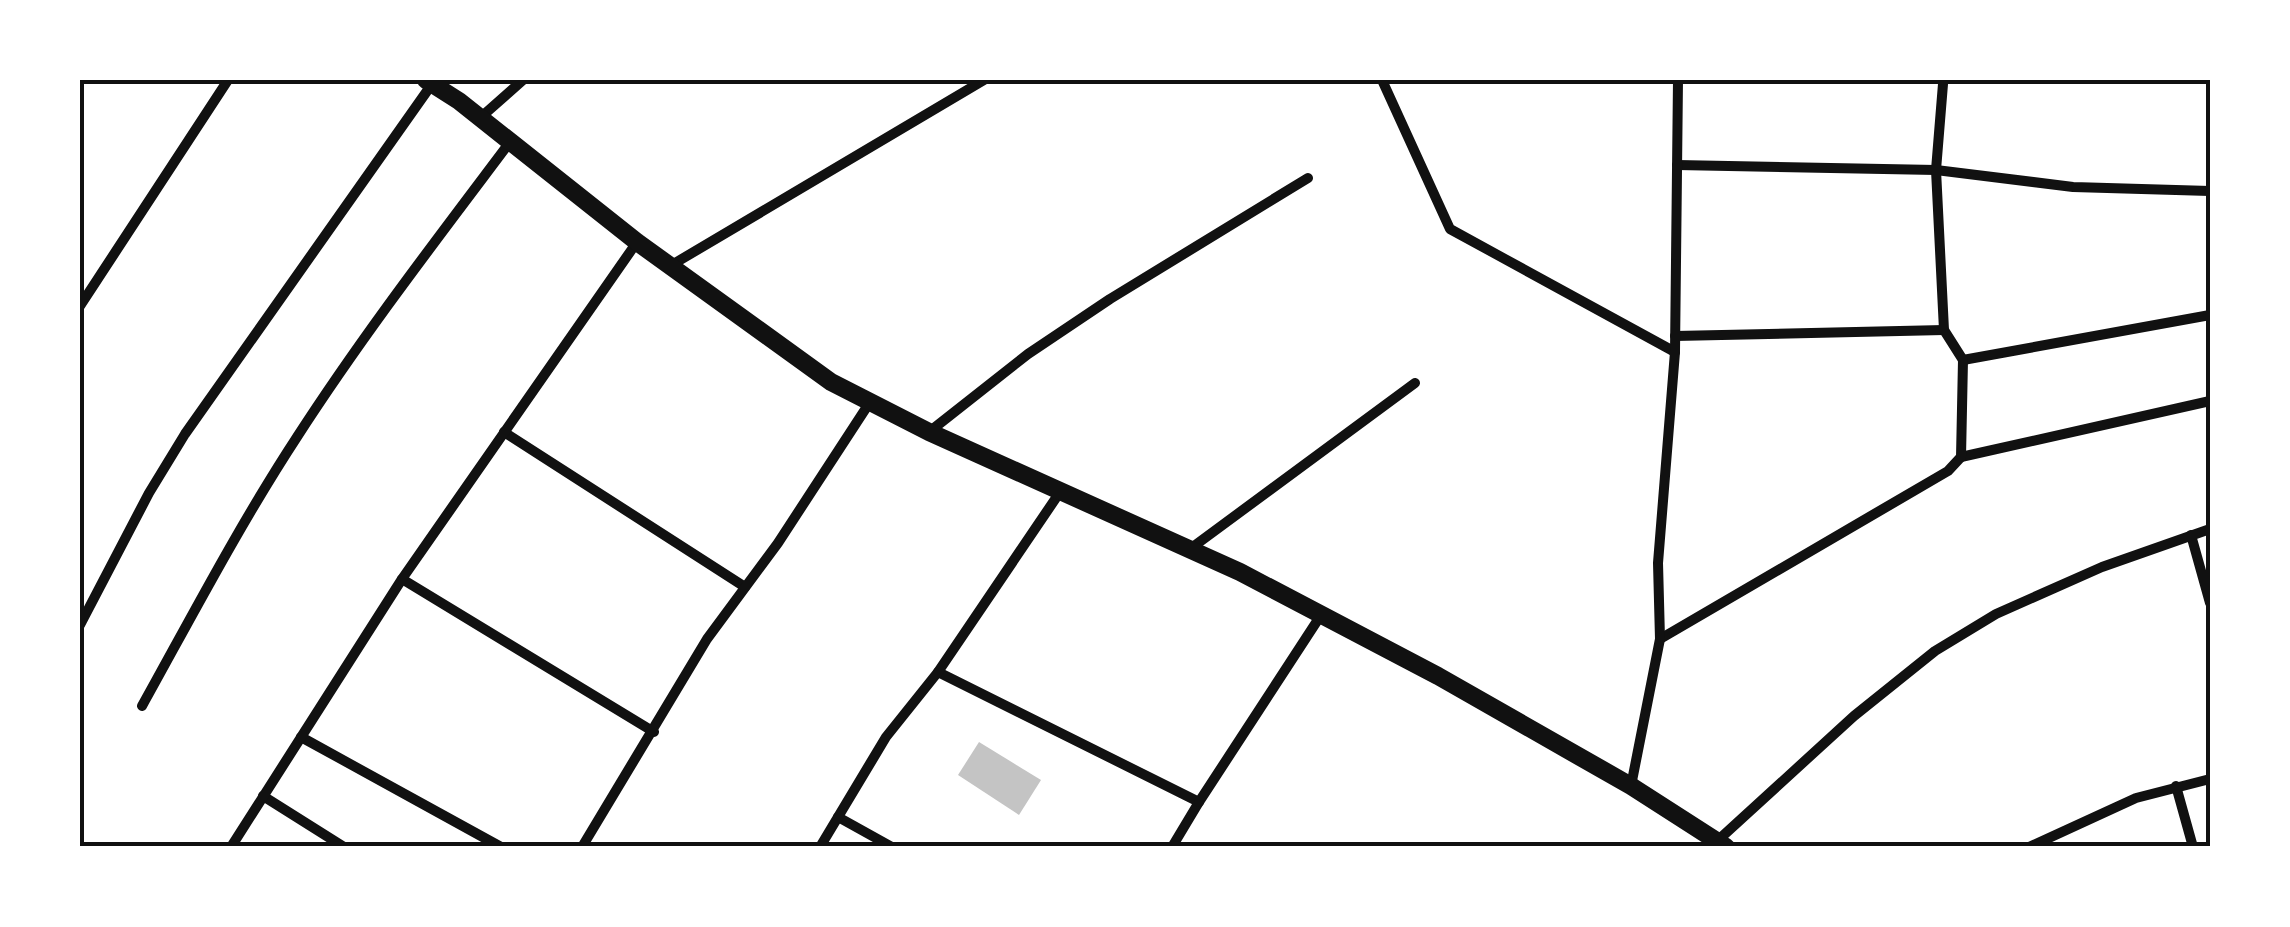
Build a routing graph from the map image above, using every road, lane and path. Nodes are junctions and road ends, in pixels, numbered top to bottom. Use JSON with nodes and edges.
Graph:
{"nodes":[{"id":1,"x":228,"y":80,"type":"edge"},
{"id":2,"x":523,"y":80,"type":"edge"},
{"id":3,"x":984,"y":80,"type":"edge"},
{"id":4,"x":1382,"y":80,"type":"edge"},
{"id":5,"x":1678,"y":80,"type":"edge"},
{"id":6,"x":429,"y":82,"type":"edge"},
{"id":7,"x":1943,"y":84,"type":"dead end"},
{"id":8,"x":480,"y":118,"type":"junction"},
{"id":9,"x":510,"y":142,"type":"junction"},
{"id":10,"x":1678,"y":165,"type":"junction"},
{"id":11,"x":1936,"y":170,"type":"junction"},
{"id":12,"x":1308,"y":178,"type":"dead end"},
{"id":13,"x":2210,"y":191,"type":"edge"},
{"id":14,"x":637,"y":242,"type":"junction"},
{"id":15,"x":670,"y":266,"type":"junction"},
{"id":16,"x":80,"y":306,"type":"edge"},
{"id":17,"x":2210,"y":316,"type":"edge"},
{"id":18,"x":1944,"y":330,"type":"junction"},
{"id":19,"x":1675,"y":336,"type":"junction"},
{"id":20,"x":1675,"y":352,"type":"junction"},
{"id":21,"x":1963,"y":360,"type":"junction"},
{"id":22,"x":1415,"y":384,"type":"dead end"},
{"id":23,"x":870,"y":402,"type":"junction"},
{"id":24,"x":2210,"y":402,"type":"edge"},
{"id":25,"x":504,"y":432,"type":"junction"},
{"id":26,"x":929,"y":432,"type":"junction"},
{"id":27,"x":1962,"y":458,"type":"junction"},
{"id":28,"x":1060,"y":492,"type":"junction"},
{"id":29,"x":2210,"y":529,"type":"edge"},
{"id":30,"x":2191,"y":535,"type":"junction"},
{"id":31,"x":1190,"y":549,"type":"junction"},
{"id":32,"x":402,"y":579,"type":"junction"},
{"id":33,"x":745,"y":587,"type":"junction"},
{"id":34,"x":2210,"y":603,"type":"edge"},
{"id":35,"x":1321,"y":615,"type":"junction"},
{"id":36,"x":80,"y":625,"type":"edge"},
{"id":37,"x":1660,"y":639,"type":"junction"},
{"id":38,"x":938,"y":672,"type":"junction"},
{"id":39,"x":142,"y":706,"type":"dead end"},
{"id":40,"x":654,"y":732,"type":"junction"},
{"id":41,"x":301,"y":737,"type":"junction"},
{"id":42,"x":2210,"y":779,"type":"edge"},
{"id":43,"x":1631,"y":786,"type":"junction"},
{"id":44,"x":2176,"y":786,"type":"junction"},
{"id":45,"x":263,"y":796,"type":"junction"},
{"id":46,"x":1199,"y":802,"type":"junction"},
{"id":47,"x":838,"y":817,"type":"junction"},
{"id":48,"x":1718,"y":845,"type":"edge"},
{"id":49,"x":231,"y":847,"type":"edge"},
{"id":50,"x":344,"y":847,"type":"edge"},
{"id":51,"x":501,"y":847,"type":"edge"},
{"id":52,"x":582,"y":847,"type":"edge"},
{"id":53,"x":820,"y":847,"type":"edge"},
{"id":54,"x":892,"y":847,"type":"edge"},
{"id":55,"x":1172,"y":847,"type":"edge"},
{"id":56,"x":2029,"y":847,"type":"edge"},
{"id":57,"x":2192,"y":847,"type":"edge"}],
"edges":[{"from":1,"to":16,"type":"street"},
{"from":2,"to":8,"type":"street"},
{"from":3,"to":15,"type":"street"},
{"from":4,"to":20,"type":"street"},
{"from":5,"to":10,"type":"street"},
{"from":6,"to":8,"type":"street"},
{"from":6,"to":36,"type":"street"},
{"from":7,"to":11,"type":"street"},
{"from":8,"to":9,"type":"street"},
{"from":9,"to":14,"type":"street"},
{"from":9,"to":39,"type":"street"},
{"from":10,"to":11,"type":"street"},
{"from":10,"to":19,"type":"street"},
{"from":11,"to":13,"type":"street"},
{"from":11,"to":18,"type":"street"},
{"from":12,"to":26,"type":"street"},
{"from":14,"to":15,"type":"street"},
{"from":14,"to":25,"type":"street"},
{"from":15,"to":23,"type":"street"},
{"from":17,"to":21,"type":"street"},
{"from":18,"to":19,"type":"street"},
{"from":18,"to":21,"type":"street"},
{"from":19,"to":20,"type":"street"},
{"from":20,"to":37,"type":"street"},
{"from":21,"to":27,"type":"street"},
{"from":22,"to":31,"type":"street"},
{"from":23,"to":26,"type":"street"},
{"from":23,"to":33,"type":"street"},
{"from":24,"to":27,"type":"street"},
{"from":25,"to":32,"type":"street"},
{"from":25,"to":33,"type":"street"},
{"from":26,"to":28,"type":"street"},
{"from":27,"to":37,"type":"street"},
{"from":28,"to":31,"type":"street"},
{"from":28,"to":38,"type":"street"},
{"from":29,"to":30,"type":"street"},
{"from":30,"to":34,"type":"street"},
{"from":30,"to":48,"type":"street"},
{"from":31,"to":35,"type":"street"},
{"from":32,"to":40,"type":"street"},
{"from":32,"to":41,"type":"street"},
{"from":33,"to":40,"type":"street"},
{"from":35,"to":43,"type":"street"},
{"from":35,"to":46,"type":"street"},
{"from":37,"to":43,"type":"street"},
{"from":38,"to":46,"type":"street"},
{"from":38,"to":47,"type":"street"},
{"from":40,"to":52,"type":"street"},
{"from":41,"to":45,"type":"street"},
{"from":41,"to":51,"type":"street"},
{"from":42,"to":44,"type":"street"},
{"from":43,"to":48,"type":"street"},
{"from":44,"to":56,"type":"street"},
{"from":44,"to":57,"type":"street"},
{"from":45,"to":49,"type":"street"},
{"from":45,"to":50,"type":"street"},
{"from":46,"to":55,"type":"street"},
{"from":47,"to":53,"type":"street"},
{"from":47,"to":54,"type":"street"}]}
